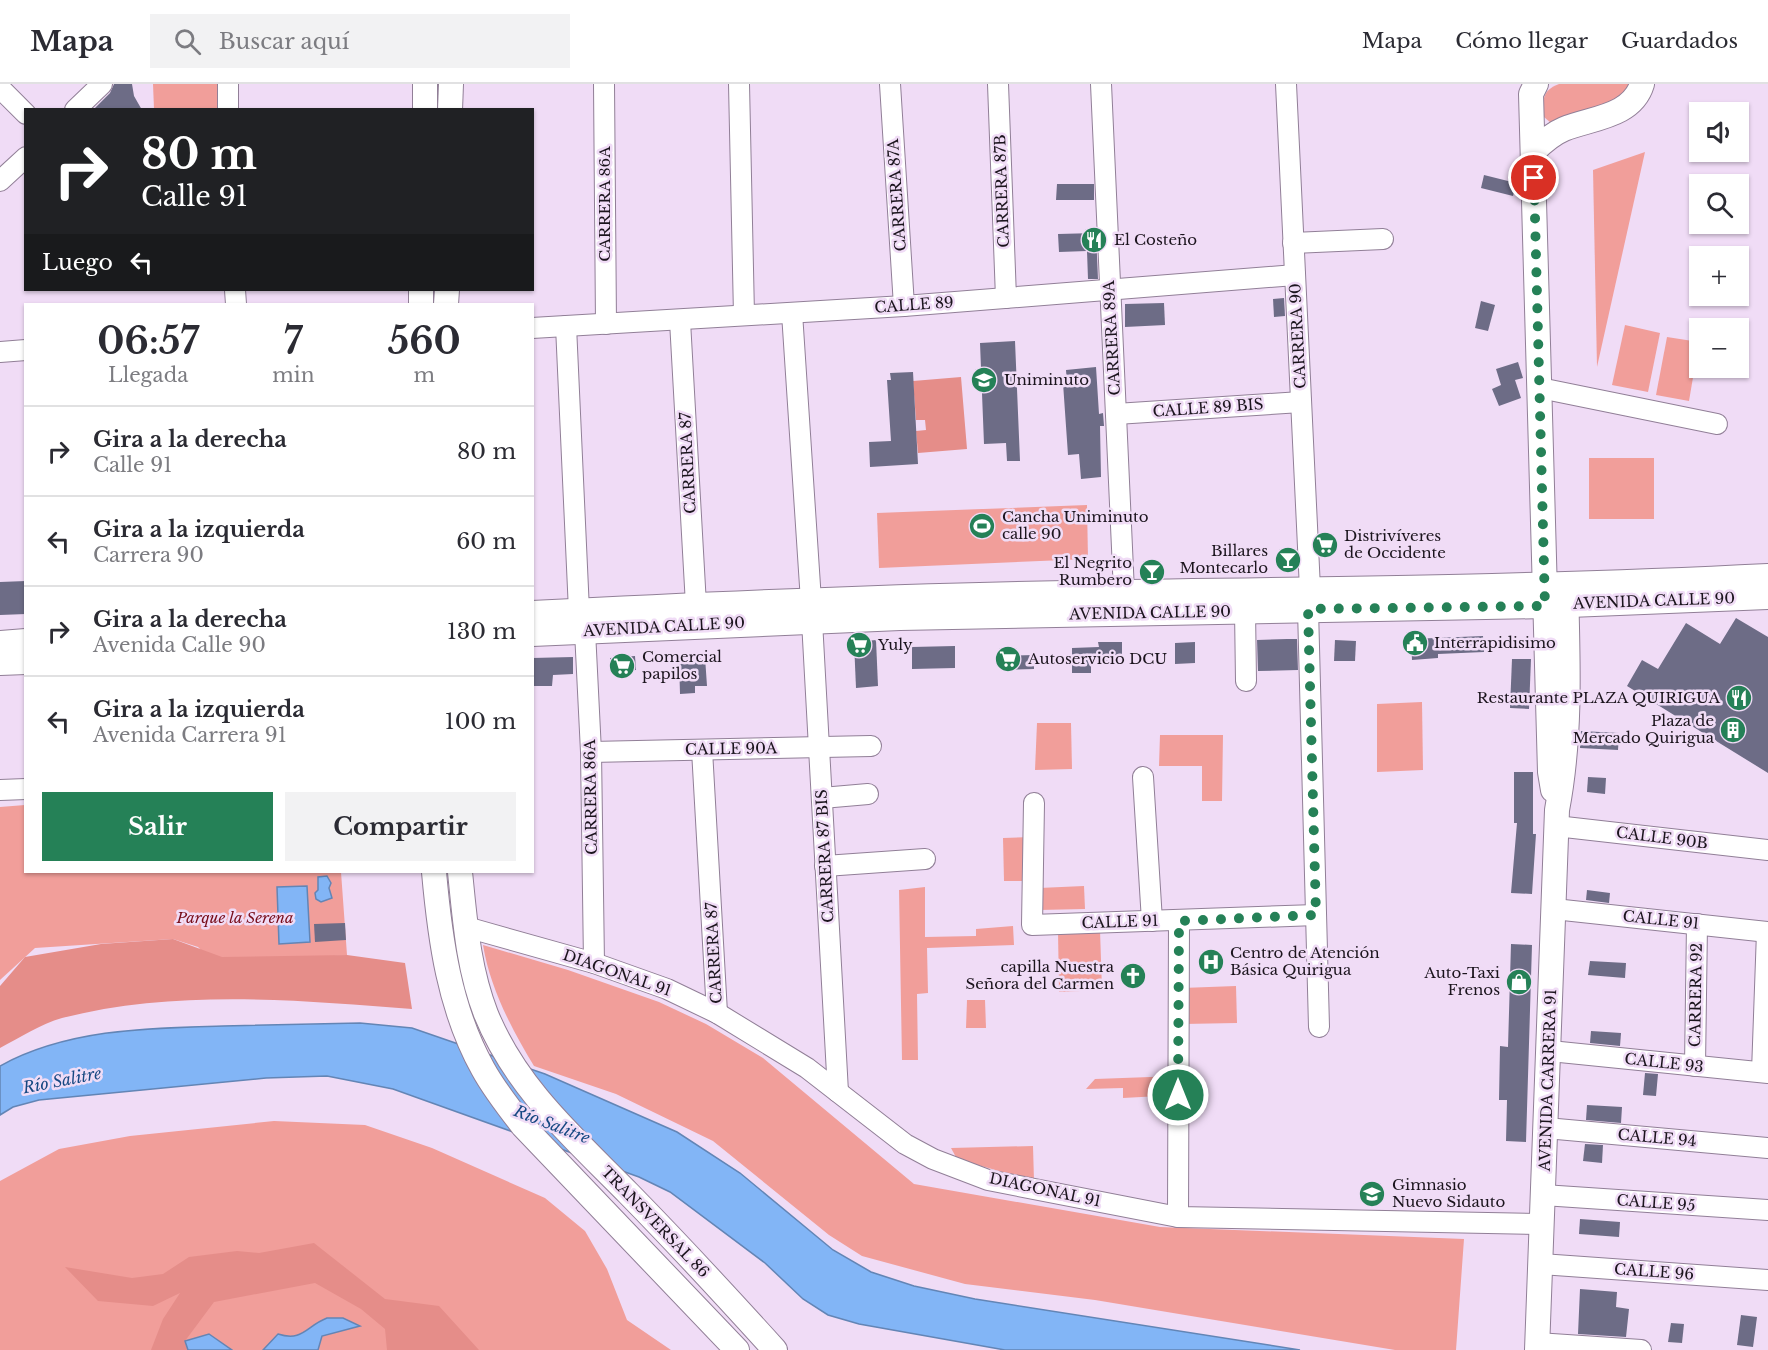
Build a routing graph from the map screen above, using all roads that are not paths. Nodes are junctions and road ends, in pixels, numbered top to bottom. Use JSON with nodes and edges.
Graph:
{"nodes":[{"id":1,"x":102,"y":84,"type":"edge"},
{"id":2,"x":228,"y":84,"type":"edge"},
{"id":3,"x":425,"y":84,"type":"edge"},
{"id":4,"x":451,"y":84,"type":"edge"},
{"id":5,"x":604,"y":84,"type":"edge"},
{"id":6,"x":739,"y":84,"type":"edge"},
{"id":7,"x":890,"y":84,"type":"edge"},
{"id":8,"x":998,"y":84,"type":"edge"},
{"id":9,"x":1101,"y":84,"type":"edge"},
{"id":10,"x":1286,"y":84,"type":"edge"},
{"id":11,"x":1536,"y":84,"type":"edge"},
{"id":12,"x":1642,"y":84,"type":"edge"},
{"id":13,"x":0,"y":88,"type":"edge"},
{"id":14,"x":77,"y":108,"type":"edge"},
{"id":15,"x":228,"y":108,"type":"edge"},
{"id":16,"x":425,"y":108,"type":"edge"},
{"id":17,"x":450,"y":108,"type":"edge"},
{"id":18,"x":24,"y":112,"type":"edge"},
{"id":19,"x":1534,"y":151,"type":"junction"},
{"id":20,"x":24,"y":159,"type":"edge"},
{"id":21,"x":0,"y":181,"type":"edge"},
{"id":22,"x":1383,"y":239,"type":"dead end"},
{"id":23,"x":1293,"y":243,"type":"junction"},
{"id":24,"x":1295,"y":275,"type":"junction"},
{"id":25,"x":1110,"y":290,"type":"junction"},
{"id":26,"x":1006,"y":298,"type":"junction"},
{"id":27,"x":904,"y":306,"type":"junction"},
{"id":28,"x":792,"y":313,"type":"junction"},
{"id":29,"x":744,"y":315,"type":"junction"},
{"id":30,"x":680,"y":321,"type":"junction"},
{"id":31,"x":606,"y":324,"type":"junction"},
{"id":32,"x":566,"y":326,"type":"junction"},
{"id":33,"x":534,"y":328,"type":"edge"},
{"id":34,"x":24,"y":350,"type":"edge"},
{"id":35,"x":0,"y":352,"type":"edge"},
{"id":36,"x":1540,"y":388,"type":"junction"},
{"id":37,"x":1301,"y":402,"type":"junction"},
{"id":38,"x":1116,"y":414,"type":"junction"},
{"id":39,"x":1717,"y":424,"type":"dead end"},
{"id":40,"x":1768,"y":576,"type":"edge"},
{"id":41,"x":1124,"y":592,"type":"junction"},
{"id":42,"x":1555,"y":595,"type":"junction"},
{"id":43,"x":1768,"y":597,"type":"edge"},
{"id":44,"x":1309,"y":599,"type":"junction"},
{"id":45,"x":1612,"y":602,"type":"junction"},
{"id":46,"x":696,"y":605,"type":"junction"},
{"id":47,"x":1245,"y":610,"type":"junction"},
{"id":48,"x":811,"y":611,"type":"junction"},
{"id":49,"x":534,"y":613,"type":"edge"},
{"id":50,"x":582,"y":621,"type":"junction"},
{"id":51,"x":534,"y":633,"type":"edge"},
{"id":52,"x":24,"y":641,"type":"edge"},
{"id":53,"x":0,"y":643,"type":"edge"},
{"id":54,"x":24,"y":662,"type":"edge"},
{"id":55,"x":0,"y":663,"type":"edge"},
{"id":56,"x":1568,"y":663,"type":"junction"},
{"id":57,"x":1246,"y":681,"type":"dead end"},
{"id":58,"x":871,"y":746,"type":"dead end"},
{"id":59,"x":819,"y":747,"type":"junction"},
{"id":60,"x":702,"y":750,"type":"junction"},
{"id":61,"x":591,"y":752,"type":"junction"},
{"id":62,"x":1143,"y":777,"type":"dead end"},
{"id":63,"x":24,"y":789,"type":"edge"},
{"id":64,"x":0,"y":790,"type":"edge"},
{"id":65,"x":868,"y":794,"type":"dead end"},
{"id":66,"x":822,"y":798,"type":"junction"},
{"id":67,"x":1034,"y":803,"type":"dead end"},
{"id":68,"x":1556,"y":818,"type":"junction"},
{"id":69,"x":1768,"y":850,"type":"edge"},
{"id":70,"x":925,"y":859,"type":"dead end"},
{"id":71,"x":825,"y":866,"type":"junction"},
{"id":72,"x":434,"y":873,"type":"edge"},
{"id":73,"x":460,"y":873,"type":"edge"},
{"id":74,"x":1554,"y":909,"type":"junction"},
{"id":75,"x":1316,"y":915,"type":"junction"},
{"id":76,"x":1152,"y":921,"type":"junction"},
{"id":77,"x":1179,"y":921,"type":"junction"},
{"id":78,"x":1697,"y":924,"type":"junction"},
{"id":79,"x":466,"y":927,"type":"junction"},
{"id":80,"x":1768,"y":932,"type":"edge"},
{"id":81,"x":594,"y":963,"type":"junction"},
{"id":82,"x":717,"y":1013,"type":"junction"},
{"id":83,"x":1319,"y":1027,"type":"dead end"},
{"id":84,"x":1560,"y":1052,"type":"dead end"},
{"id":85,"x":1695,"y":1066,"type":"junction"},
{"id":86,"x":1765,"y":1072,"type":"edge"},
{"id":87,"x":838,"y":1092,"type":"junction"},
{"id":88,"x":1546,"y":1128,"type":"junction"},
{"id":89,"x":1768,"y":1148,"type":"edge"},
{"id":90,"x":1543,"y":1195,"type":"junction"},
{"id":91,"x":1768,"y":1210,"type":"edge"},
{"id":92,"x":1178,"y":1217,"type":"junction"},
{"id":93,"x":1542,"y":1224,"type":"junction"},
{"id":94,"x":1541,"y":1264,"type":"junction"},
{"id":95,"x":1768,"y":1280,"type":"edge"},
{"id":96,"x":1537,"y":1347,"type":"edge"},
{"id":97,"x":737,"y":1350,"type":"edge"},
{"id":98,"x":775,"y":1350,"type":"edge"},
{"id":99,"x":1641,"y":1350,"type":"edge"}],
"edges":[{"from":1,"to":14,"type":"street"},
{"from":2,"to":15,"type":"street"},
{"from":3,"to":16,"type":"main road"},
{"from":4,"to":17,"type":"main road"},
{"from":5,"to":31,"type":"street","name":"CARRERA 86A"},
{"from":6,"to":29,"type":"street"},
{"from":7,"to":27,"type":"street","name":"CARRERA 87A"},
{"from":8,"to":26,"type":"street","name":"CARRERA 87B"},
{"from":9,"to":25,"type":"street","name":"CARRERA 89A"},
{"from":10,"to":23,"type":"street","name":"CARRERA 90"},
{"from":11,"to":19,"type":"main road","name":"AVENIDA CARRERA 91"},
{"from":12,"to":19,"type":"main road"},
{"from":13,"to":18,"type":"street"},
{"from":19,"to":36,"type":"main road","name":"AVENIDA CARRERA 91"},
{"from":20,"to":21,"type":"street"},
{"from":22,"to":23,"type":"street"},
{"from":23,"to":24,"type":"street","name":"CARRERA 90"},
{"from":24,"to":25,"type":"street","name":"CALLE 89"},
{"from":24,"to":37,"type":"street","name":"CARRERA 90"},
{"from":25,"to":26,"type":"street","name":"CALLE 89"},
{"from":25,"to":38,"type":"street","name":"CARRERA 89A"},
{"from":26,"to":27,"type":"street","name":"CALLE 89"},
{"from":27,"to":28,"type":"street","name":"CALLE 89"},
{"from":28,"to":29,"type":"street","name":"CALLE 89"},
{"from":28,"to":48,"type":"street","name":"CARRERA 87 BIS"},
{"from":29,"to":30,"type":"street","name":"CALLE 89"},
{"from":30,"to":31,"type":"street","name":"CALLE 89"},
{"from":30,"to":46,"type":"street","name":"CARRERA 87"},
{"from":31,"to":32,"type":"street","name":"CALLE 89"},
{"from":32,"to":33,"type":"street","name":"CALLE 89"},
{"from":32,"to":50,"type":"street","name":"CARRERA 86A"},
{"from":34,"to":35,"type":"street"},
{"from":36,"to":39,"type":"street"},
{"from":36,"to":42,"type":"main road","name":"AVENIDA CARRERA 91"},
{"from":37,"to":38,"type":"street","name":"CALLE 89 BIS"},
{"from":37,"to":44,"type":"street","name":"CARRERA 90"},
{"from":38,"to":41,"type":"street","name":"CARRERA 89A"},
{"from":40,"to":42,"type":"main road","name":"AVENIDA CALLE 90"},
{"from":41,"to":44,"type":"main road","name":"AVENIDA CALLE 90"},
{"from":41,"to":48,"type":"main road","name":"AVENIDA CALLE 90"},
{"from":42,"to":44,"type":"main road","name":"AVENIDA CALLE 90"},
{"from":42,"to":45,"type":"main road","name":"AVENIDA CALLE 90"},
{"from":42,"to":56,"type":"main road","name":"AVENIDA CARRERA 91"},
{"from":42,"to":68,"type":"main road","name":"AVENIDA CARRERA 91"},
{"from":43,"to":45,"type":"main road","name":"AVENIDA CALLE 90"},
{"from":44,"to":47,"type":"main road","name":"AVENIDA CALLE 90"},
{"from":44,"to":75,"type":"street","name":"CARRERA 90"},
{"from":45,"to":56,"type":"main road"},
{"from":46,"to":48,"type":"main road","name":"AVENIDA CALLE 90"},
{"from":46,"to":50,"type":"main road","name":"AVENIDA CALLE 90"},
{"from":47,"to":48,"type":"main road","name":"AVENIDA CALLE 90"},
{"from":47,"to":57,"type":"street"},
{"from":48,"to":50,"type":"main road","name":"AVENIDA CALLE 90"},
{"from":48,"to":59,"type":"street","name":"CARRERA 87 BIS"},
{"from":49,"to":50,"type":"main road","name":"AVENIDA CALLE 90"},
{"from":50,"to":51,"type":"main road","name":"AVENIDA CALLE 90"},
{"from":50,"to":61,"type":"street","name":"CARRERA 86A"},
{"from":52,"to":53,"type":"main road"},
{"from":54,"to":55,"type":"main road"},
{"from":56,"to":68,"type":"main road","name":"AVENIDA CARRERA 91"},
{"from":58,"to":59,"type":"street","name":"CALLE 90A"},
{"from":59,"to":60,"type":"street","name":"CALLE 90A"},
{"from":59,"to":66,"type":"street","name":"CARRERA 87 BIS"},
{"from":60,"to":61,"type":"street","name":"CALLE 90A"},
{"from":60,"to":82,"type":"street","name":"CARRERA 87"},
{"from":61,"to":81,"type":"street","name":"CARRERA 86A"},
{"from":62,"to":76,"type":"street"},
{"from":63,"to":64,"type":"street"},
{"from":65,"to":66,"type":"street"},
{"from":66,"to":71,"type":"street","name":"CARRERA 87 BIS"},
{"from":67,"to":76,"type":"street","name":"CALLE 91"},
{"from":68,"to":69,"type":"street","name":"CALLE 90B"},
{"from":68,"to":74,"type":"main road","name":"AVENIDA CARRERA 91"},
{"from":70,"to":71,"type":"street"},
{"from":71,"to":87,"type":"street","name":"CARRERA 87 BIS"},
{"from":72,"to":97,"type":"main road","name":"TRANSVERSAL 86"},
{"from":73,"to":79,"type":"main road","name":"TRANSVERSAL 86"},
{"from":74,"to":78,"type":"street","name":"CALLE 91"},
{"from":74,"to":88,"type":"main road","name":"AVENIDA CARRERA 91"},
{"from":75,"to":77,"type":"street","name":"CALLE 91"},
{"from":75,"to":83,"type":"street","name":"CARRERA 90"},
{"from":76,"to":77,"type":"street","name":"CALLE 91"},
{"from":77,"to":92,"type":"street"},
{"from":78,"to":80,"type":"street","name":"CALLE 91"},
{"from":78,"to":85,"type":"street","name":"CARRERA 92"},
{"from":79,"to":81,"type":"street","name":"DIAGONAL 91"},
{"from":79,"to":98,"type":"main road","name":"TRANSVERSAL 86"},
{"from":80,"to":86,"type":"street"},
{"from":81,"to":82,"type":"street","name":"DIAGONAL 91"},
{"from":82,"to":87,"type":"street","name":"DIAGONAL 91"},
{"from":84,"to":85,"type":"street","name":"CALLE 93"},
{"from":85,"to":86,"type":"street","name":"CALLE 93"},
{"from":87,"to":92,"type":"street","name":"DIAGONAL 91"},
{"from":88,"to":89,"type":"street","name":"CALLE 94"},
{"from":88,"to":90,"type":"main road","name":"AVENIDA CARRERA 91"},
{"from":90,"to":91,"type":"street","name":"CALLE 95"},
{"from":90,"to":93,"type":"main road","name":"AVENIDA CARRERA 91"},
{"from":92,"to":93,"type":"street","name":"DIAGONAL 91"},
{"from":93,"to":94,"type":"main road","name":"AVENIDA CARRERA 91"},
{"from":94,"to":95,"type":"street","name":"CALLE 96"},
{"from":94,"to":96,"type":"main road","name":"AVENIDA CARRERA 91"},
{"from":96,"to":99,"type":"street"}]}
